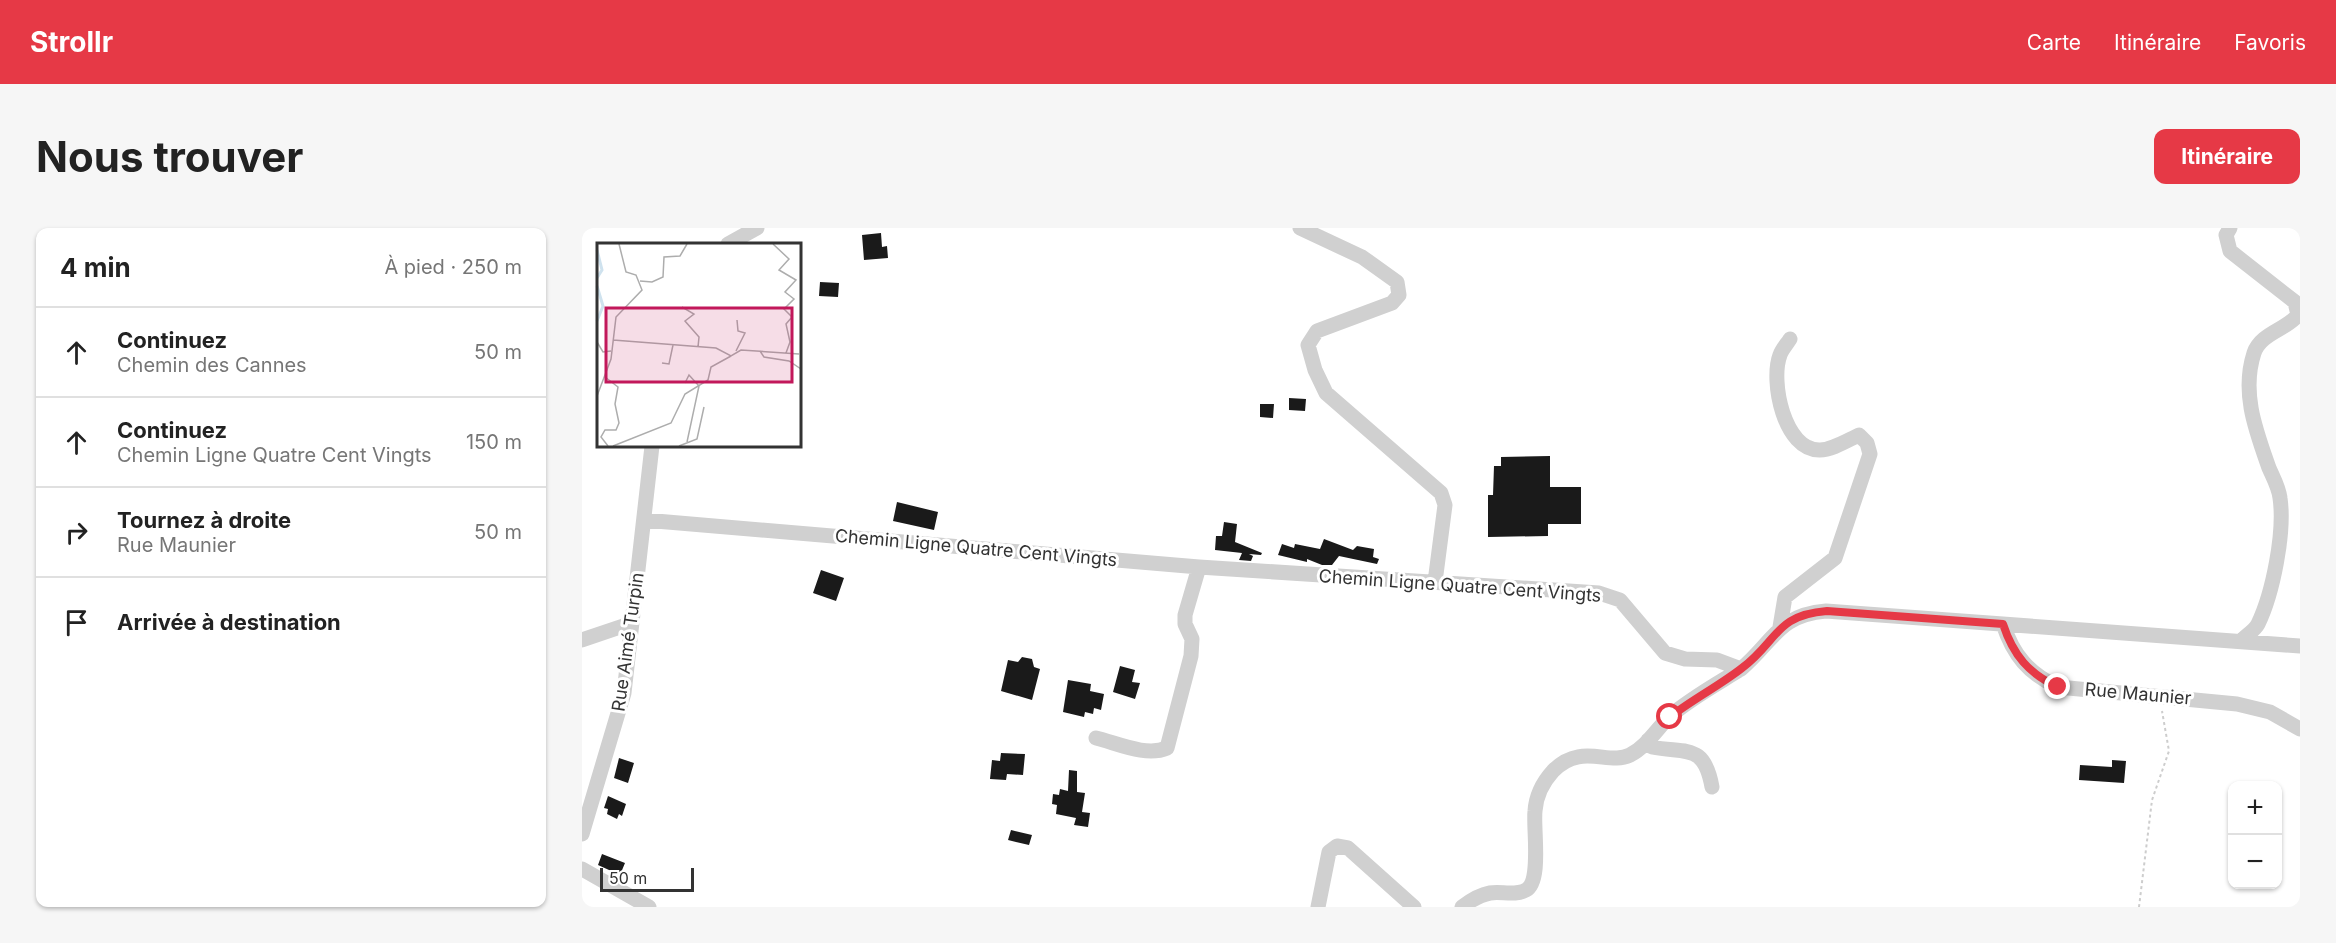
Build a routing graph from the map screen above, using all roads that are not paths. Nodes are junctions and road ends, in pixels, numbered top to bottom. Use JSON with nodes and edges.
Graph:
{"nodes":[{"id":1,"x":757,"y":228,"type":"edge"},
{"id":2,"x":1300,"y":228,"type":"edge"},
{"id":3,"x":2230,"y":228,"type":"edge"},
{"id":4,"x":730,"y":243,"type":"edge"},
{"id":5,"x":1790,"y":339,"type":"dead end"},
{"id":6,"x":652,"y":447,"type":"edge"},
{"id":7,"x":644,"y":520,"type":"junction"},
{"id":8,"x":1200,"y":567,"type":"junction"},
{"id":9,"x":1435,"y":582,"type":"junction"},
{"id":10,"x":632,"y":622,"type":"junction"},
{"id":11,"x":2003,"y":624,"type":"junction"},
{"id":12,"x":1780,"y":627,"type":"junction"},
{"id":13,"x":582,"y":640,"type":"edge"},
{"id":14,"x":2242,"y":640,"type":"junction"},
{"id":15,"x":2300,"y":646,"type":"edge"},
{"id":16,"x":1741,"y":669,"type":"junction"},
{"id":17,"x":2300,"y":729,"type":"edge"},
{"id":18,"x":1096,"y":738,"type":"dead end"},
{"id":19,"x":1648,"y":740,"type":"junction"},
{"id":20,"x":1713,"y":787,"type":"dead end"},
{"id":21,"x":582,"y":834,"type":"edge"},
{"id":22,"x":582,"y":869,"type":"edge"},
{"id":23,"x":649,"y":907,"type":"edge"},
{"id":24,"x":1318,"y":907,"type":"edge"},
{"id":25,"x":1414,"y":907,"type":"edge"},
{"id":26,"x":1462,"y":907,"type":"edge"}],
"edges":[{"from":1,"to":4,"type":"street"},
{"from":2,"to":9,"type":"street"},
{"from":3,"to":14,"type":"street"},
{"from":5,"to":12,"type":"street"},
{"from":6,"to":7,"type":"street","name":"Rue Aimé Turpin"},
{"from":7,"to":8,"type":"street","name":"Chemin Ligne Quatre Cent Vingts"},
{"from":7,"to":10,"type":"street","name":"Rue Aimé Turpin"},
{"from":8,"to":9,"type":"street","name":"Chemin Ligne Quatre Cent Vingts"},
{"from":8,"to":18,"type":"street"},
{"from":9,"to":16,"type":"street","name":"Chemin Ligne Quatre Cent Vingts"},
{"from":10,"to":13,"type":"street"},
{"from":10,"to":21,"type":"street","name":"Rue Aimé Turpin"},
{"from":11,"to":12,"type":"street"},
{"from":11,"to":14,"type":"street"},
{"from":11,"to":17,"type":"street","name":"Rue Maunier"},
{"from":12,"to":16,"type":"street"},
{"from":14,"to":15,"type":"street"},
{"from":16,"to":19,"type":"street"},
{"from":19,"to":20,"type":"street"},
{"from":19,"to":26,"type":"street"},
{"from":22,"to":23,"type":"street"},
{"from":24,"to":25,"type":"street"}]}
